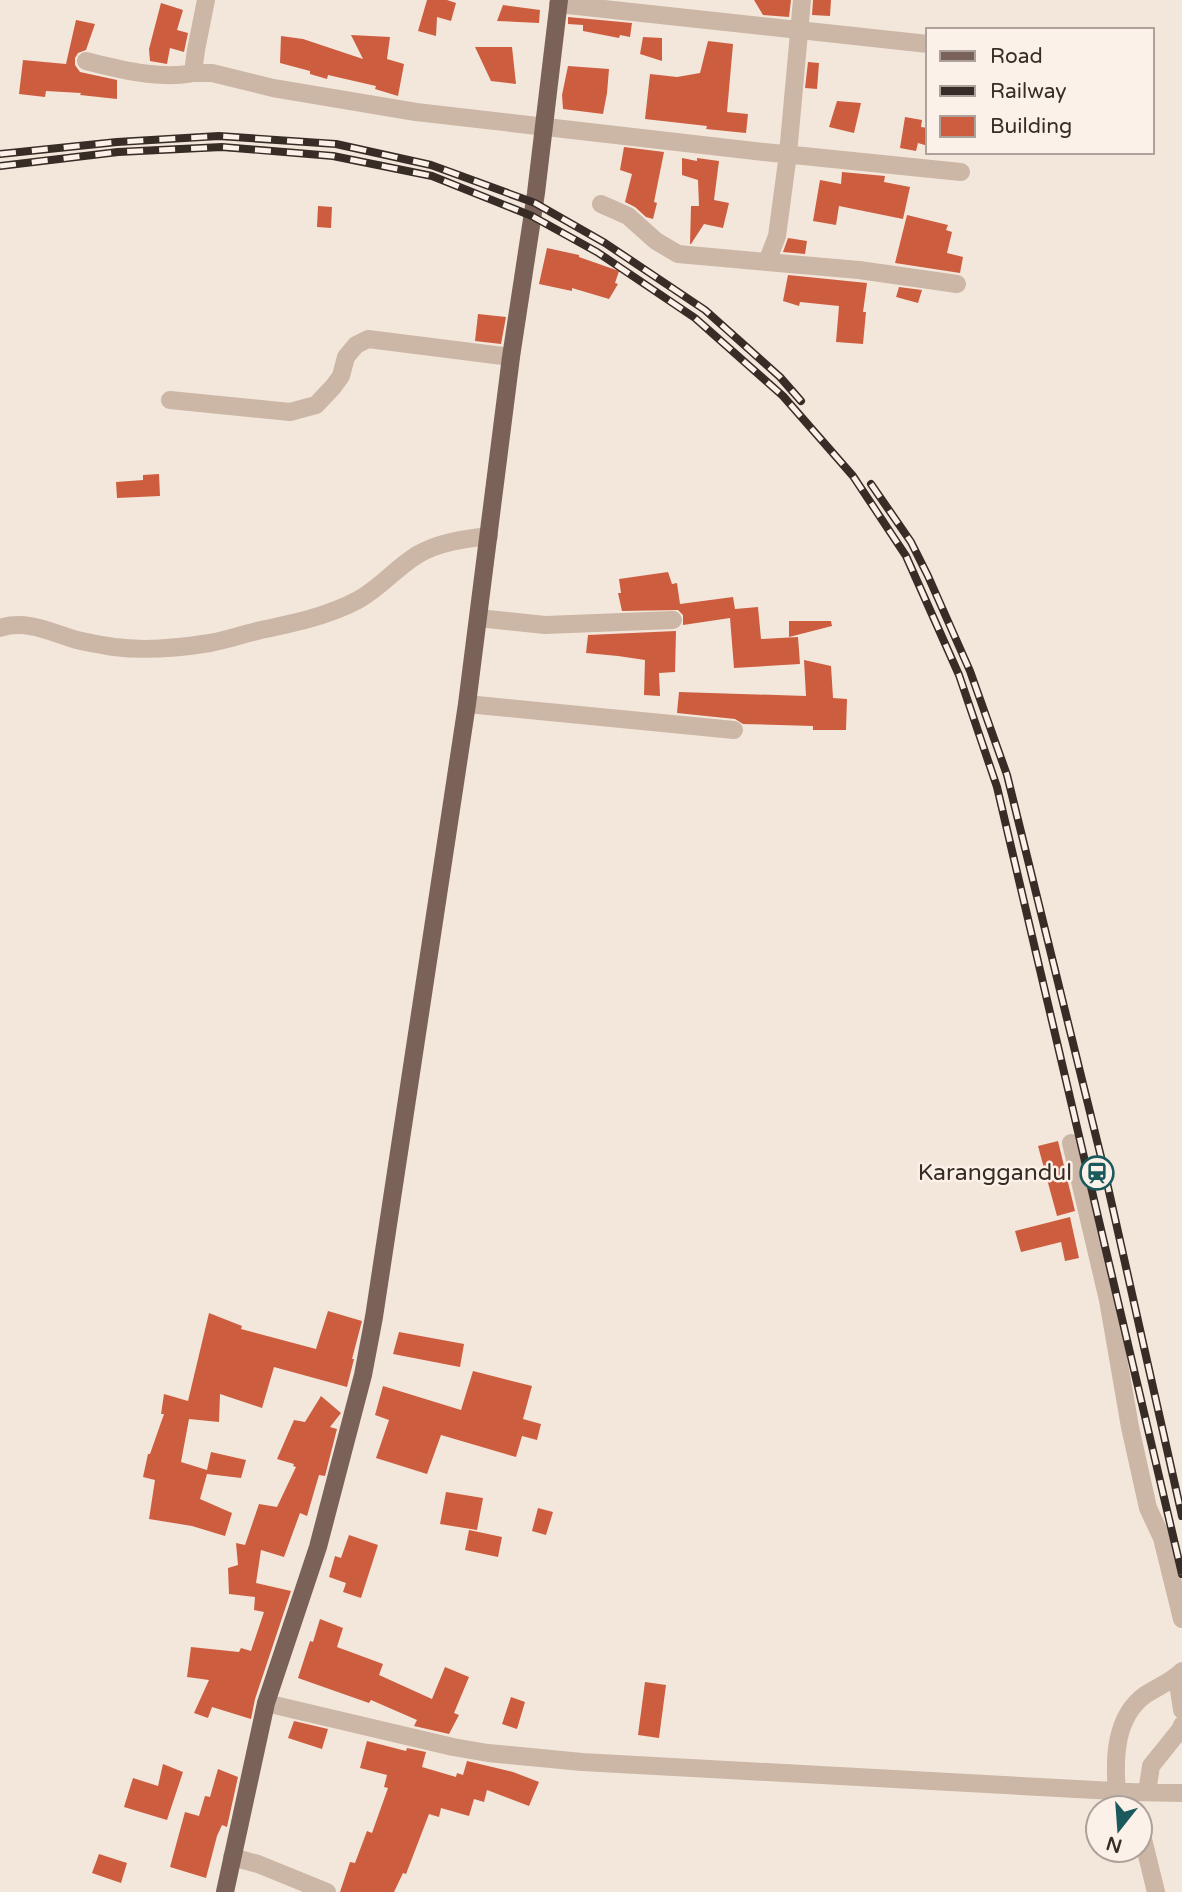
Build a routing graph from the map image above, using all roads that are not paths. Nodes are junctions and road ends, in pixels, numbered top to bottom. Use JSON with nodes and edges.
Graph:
{"nodes":[{"id":1,"x":206,"y":0,"type":"edge"},
{"id":2,"x":802,"y":0,"type":"edge"},
{"id":3,"x":558,"y":2,"type":"edge"},
{"id":4,"x":800,"y":29,"type":"junction"},
{"id":5,"x":926,"y":44,"type":"edge"},
{"id":6,"x":86,"y":61,"type":"dead end"},
{"id":7,"x":193,"y":73,"type":"junction"},
{"id":8,"x":542,"y":127,"type":"junction"},
{"id":9,"x":788,"y":154,"type":"junction"},
{"id":10,"x":961,"y":172,"type":"dead end"},
{"id":11,"x":601,"y":204,"type":"dead end"},
{"id":12,"x":767,"y":262,"type":"junction"},
{"id":13,"x":957,"y":284,"type":"dead end"},
{"id":14,"x":512,"y":357,"type":"junction"},
{"id":15,"x":170,"y":400,"type":"dead end"},
{"id":16,"x":489,"y":536,"type":"junction"},
{"id":17,"x":478,"y":618,"type":"junction"},
{"id":18,"x":673,"y":620,"type":"dead end"},
{"id":19,"x":0,"y":628,"type":"edge"},
{"id":20,"x":467,"y":704,"type":"junction"},
{"id":21,"x":734,"y":730,"type":"dead end"},
{"id":22,"x":1071,"y":1143,"type":"dead end"},
{"id":23,"x":1182,"y":1619,"type":"edge"},
{"id":24,"x":1179,"y":1674,"type":"edge"},
{"id":25,"x":266,"y":1703,"type":"junction"},
{"id":26,"x":1182,"y":1710,"type":"edge"},
{"id":27,"x":1182,"y":1725,"type":"edge"},
{"id":28,"x":1182,"y":1793,"type":"edge"},
{"id":29,"x":1101,"y":1794,"type":"edge"},
{"id":30,"x":1132,"y":1794,"type":"edge"},
{"id":31,"x":1134,"y":1794,"type":"edge"},
{"id":32,"x":1154,"y":1795,"type":"edge"},
{"id":33,"x":232,"y":1857,"type":"junction"},
{"id":34,"x":1149,"y":1864,"type":"edge"},
{"id":35,"x":225,"y":1892,"type":"edge"},
{"id":36,"x":327,"y":1892,"type":"edge"},
{"id":37,"x":1156,"y":1892,"type":"edge"}],
"edges":[{"from":1,"to":7,"type":"street"},
{"from":2,"to":4,"type":"street"},
{"from":3,"to":4,"type":"street"},
{"from":3,"to":8,"type":"main road"},
{"from":4,"to":5,"type":"street"},
{"from":4,"to":9,"type":"street"},
{"from":6,"to":7,"type":"street"},
{"from":7,"to":8,"type":"street"},
{"from":8,"to":9,"type":"street"},
{"from":8,"to":14,"type":"main road"},
{"from":9,"to":10,"type":"street"},
{"from":9,"to":12,"type":"street"},
{"from":11,"to":12,"type":"street"},
{"from":12,"to":13,"type":"street"},
{"from":14,"to":15,"type":"street"},
{"from":14,"to":16,"type":"main road"},
{"from":16,"to":17,"type":"main road"},
{"from":16,"to":19,"type":"street"},
{"from":17,"to":18,"type":"street"},
{"from":17,"to":20,"type":"main road"},
{"from":20,"to":21,"type":"street"},
{"from":20,"to":25,"type":"main road"},
{"from":22,"to":23,"type":"street"},
{"from":24,"to":26,"type":"street"},
{"from":24,"to":30,"type":"street"},
{"from":25,"to":29,"type":"street"},
{"from":25,"to":33,"type":"main road"},
{"from":27,"to":31,"type":"street"},
{"from":28,"to":32,"type":"street"},
{"from":33,"to":35,"type":"main road"},
{"from":33,"to":36,"type":"street"},
{"from":34,"to":37,"type":"street"}]}
